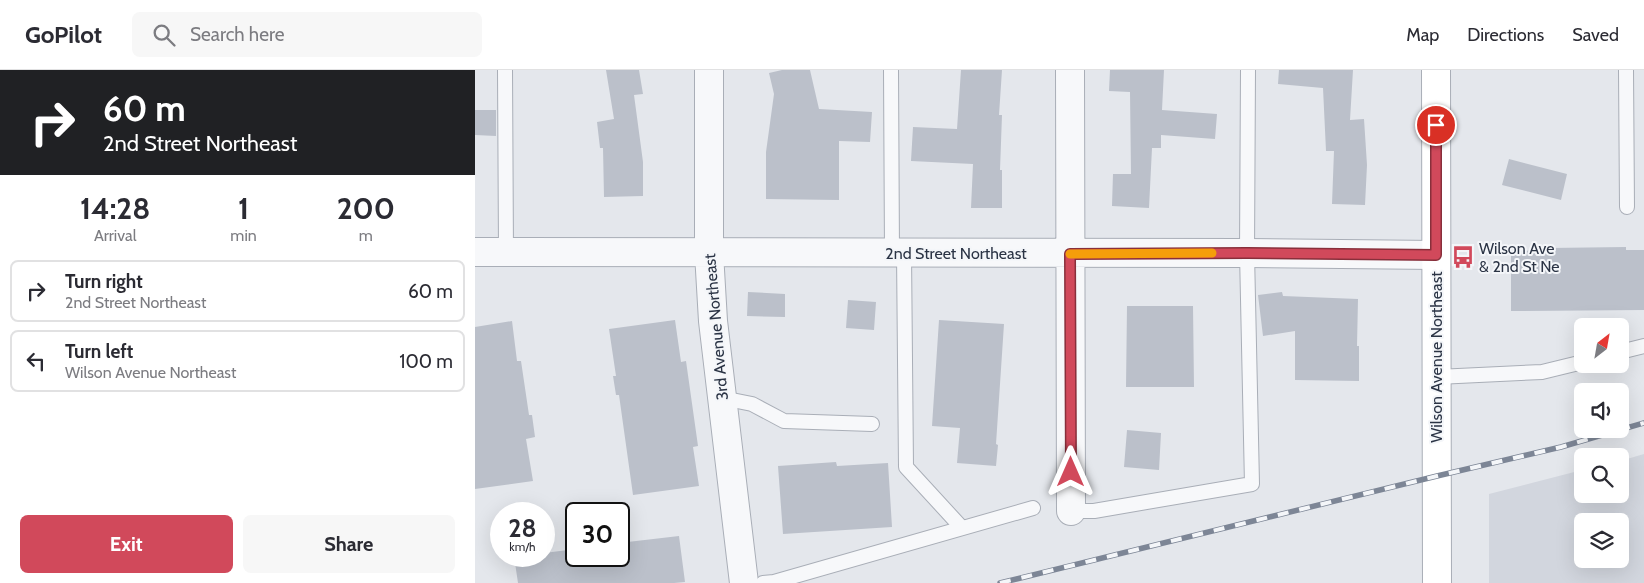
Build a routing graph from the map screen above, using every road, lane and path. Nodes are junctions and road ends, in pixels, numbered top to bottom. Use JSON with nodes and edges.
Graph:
{"nodes":[{"id":1,"x":505,"y":70,"type":"edge"},
{"id":2,"x":709,"y":70,"type":"edge"},
{"id":3,"x":891,"y":70,"type":"edge"},
{"id":4,"x":1070,"y":70,"type":"edge"},
{"id":5,"x":1248,"y":70,"type":"edge"},
{"id":6,"x":1436,"y":70,"type":"edge"},
{"id":7,"x":1626,"y":70,"type":"edge"},
{"id":8,"x":1627,"y":207,"type":"dead end"},
{"id":9,"x":475,"y":252,"type":"edge"},
{"id":10,"x":507,"y":252,"type":"junction"},
{"id":11,"x":709,"y":253,"type":"junction"},
{"id":12,"x":898,"y":253,"type":"junction"},
{"id":13,"x":1247,"y":253,"type":"junction"},
{"id":14,"x":1070,"y":254,"type":"junction"},
{"id":15,"x":1436,"y":255,"type":"junction"},
{"id":16,"x":1644,"y":346,"type":"edge"},
{"id":17,"x":1629,"y":350,"type":"edge"},
{"id":18,"x":1574,"y":364,"type":"edge"},
{"id":19,"x":1437,"y":377,"type":"junction"},
{"id":20,"x":722,"y":398,"type":"junction"},
{"id":21,"x":872,"y":424,"type":"dead end"},
{"id":22,"x":1033,"y":508,"type":"dead end"},
{"id":23,"x":1071,"y":511,"type":"joint"},
{"id":24,"x":962,"y":528,"type":"junction"},
{"id":25,"x":744,"y":583,"type":"edge"},
{"id":26,"x":763,"y":583,"type":"edge"},
{"id":27,"x":1437,"y":583,"type":"edge"}],
"edges":[{"from":1,"to":10,"type":"lane"},
{"from":2,"to":11,"type":"street","name":"3rd Avenue Northeast"},
{"from":3,"to":12,"type":"lane"},
{"from":4,"to":14,"type":"street"},
{"from":5,"to":13,"type":"lane"},
{"from":6,"to":15,"type":"street","name":"Wilson Avenue Northeast"},
{"from":7,"to":8,"type":"lane"},
{"from":9,"to":10,"type":"street","name":"2nd Street Northeast"},
{"from":10,"to":11,"type":"street","name":"2nd Street Northeast"},
{"from":11,"to":12,"type":"street","name":"2nd Street Northeast"},
{"from":11,"to":20,"type":"street","name":"3rd Avenue Northeast"},
{"from":12,"to":14,"type":"street","name":"2nd Street Northeast"},
{"from":12,"to":24,"type":"lane"},
{"from":13,"to":14,"type":"street","name":"2nd Street Northeast"},
{"from":13,"to":15,"type":"street","name":"2nd Street Northeast"},
{"from":13,"to":23,"type":"lane"},
{"from":14,"to":23,"type":"street"},
{"from":15,"to":19,"type":"street","name":"Wilson Avenue Northeast"},
{"from":16,"to":17,"type":"lane"},
{"from":18,"to":19,"type":"lane"},
{"from":19,"to":27,"type":"street","name":"Wilson Avenue Northeast"},
{"from":20,"to":21,"type":"lane"},
{"from":20,"to":25,"type":"street","name":"3rd Avenue Northeast"},
{"from":22,"to":24,"type":"lane"},
{"from":24,"to":26,"type":"lane"}]}
